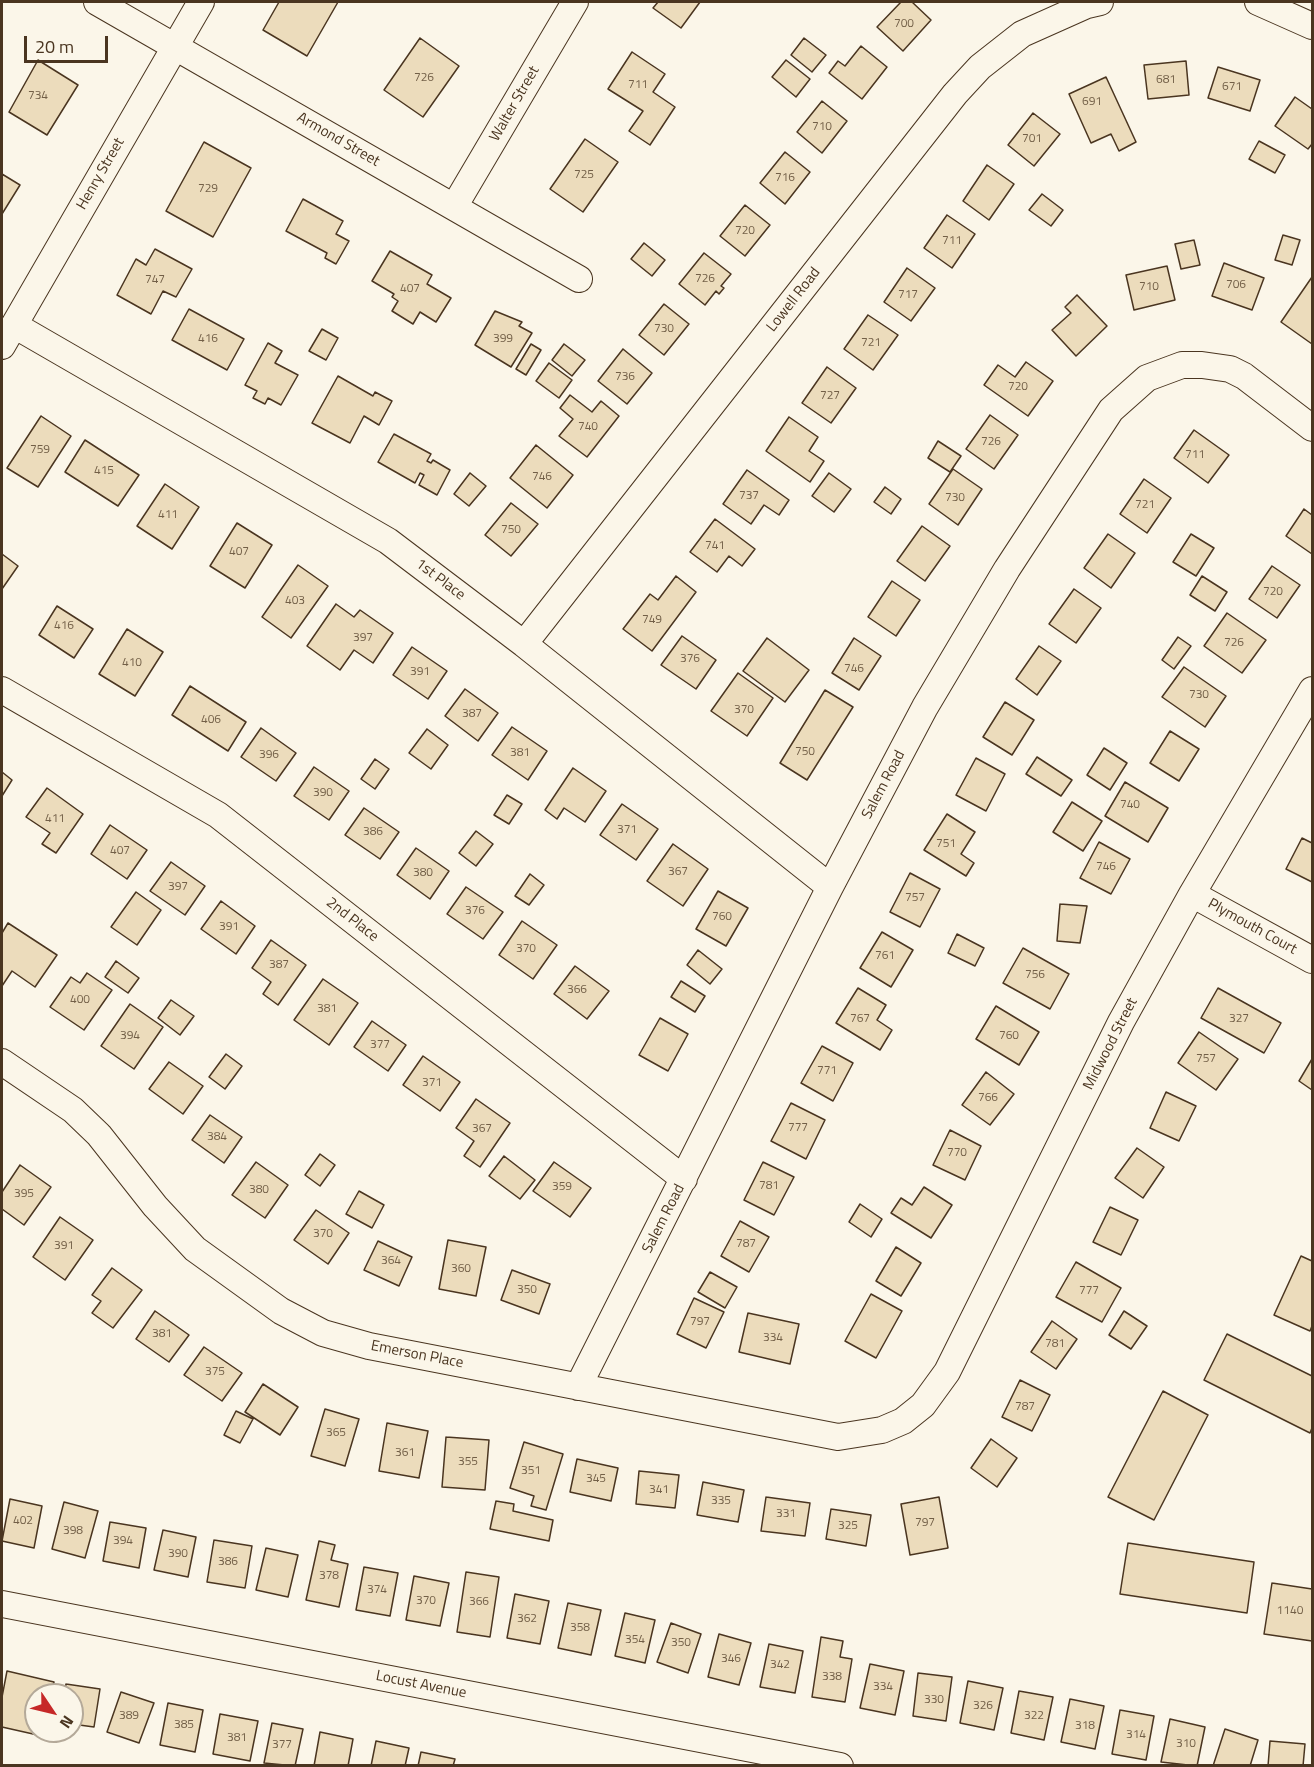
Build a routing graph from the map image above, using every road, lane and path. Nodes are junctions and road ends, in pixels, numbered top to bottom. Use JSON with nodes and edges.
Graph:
{"nodes":[{"id":1,"x":97,"y":2,"type":"edge"},
{"id":2,"x":201,"y":2,"type":"edge"},
{"id":3,"x":575,"y":2,"type":"edge"},
{"id":4,"x":1100,"y":2,"type":"edge"},
{"id":5,"x":1258,"y":2,"type":"edge"},
{"id":6,"x":1312,"y":26,"type":"edge"},
{"id":7,"x":175,"y":47,"type":"junction"},
{"id":8,"x":454,"y":207,"type":"junction"},
{"id":9,"x":579,"y":279,"type":"dead end"},
{"id":10,"x":8,"y":336,"type":"edge"},
{"id":11,"x":1312,"y":428,"type":"edge"},
{"id":12,"x":524,"y":644,"type":"junction"},
{"id":13,"x":2,"y":690,"type":"edge"},
{"id":14,"x":1312,"y":690,"type":"edge"},
{"id":15,"x":830,"y":887,"type":"junction"},
{"id":16,"x":1192,"y":894,"type":"junction"},
{"id":17,"x":1312,"y":960,"type":"edge"},
{"id":18,"x":2,"y":1062,"type":"edge"},
{"id":19,"x":684,"y":1179,"type":"junction"},
{"id":20,"x":578,"y":1387,"type":"junction"},
{"id":21,"x":923,"y":1406,"type":"joint"},
{"id":22,"x":2,"y":1604,"type":"edge"},
{"id":23,"x":786,"y":1760,"type":"edge"},
{"id":24,"x":840,"y":1766,"type":"edge"}],
"edges":[{"from":1,"to":7,"type":"street","name":"Armond Street"},
{"from":2,"to":7,"type":"street","name":"Henry Street"},
{"from":3,"to":8,"type":"street","name":"Walter Street"},
{"from":4,"to":12,"type":"street","name":"Lowell Road"},
{"from":5,"to":6,"type":"street"},
{"from":7,"to":8,"type":"street","name":"Armond Street"},
{"from":7,"to":10,"type":"street","name":"Henry Street"},
{"from":8,"to":9,"type":"street","name":"Armond Street"},
{"from":10,"to":12,"type":"street","name":"1st Place"},
{"from":11,"to":15,"type":"street","name":"Salem Road"},
{"from":12,"to":15,"type":"street","name":"1st Place"},
{"from":13,"to":19,"type":"street","name":"2nd Place"},
{"from":14,"to":16,"type":"street","name":"Midwood Street"},
{"from":15,"to":19,"type":"street","name":"Salem Road"},
{"from":16,"to":17,"type":"street","name":"Plymouth Court"},
{"from":16,"to":21,"type":"street","name":"Midwood Street"},
{"from":18,"to":20,"type":"street","name":"Emerson Place"},
{"from":19,"to":20,"type":"street","name":"Salem Road"},
{"from":20,"to":21,"type":"street","name":"Emerson Place"},
{"from":22,"to":23,"type":"street","name":"Locust Avenue"},
{"from":23,"to":24,"type":"street","name":"Locust Avenue"}]}
